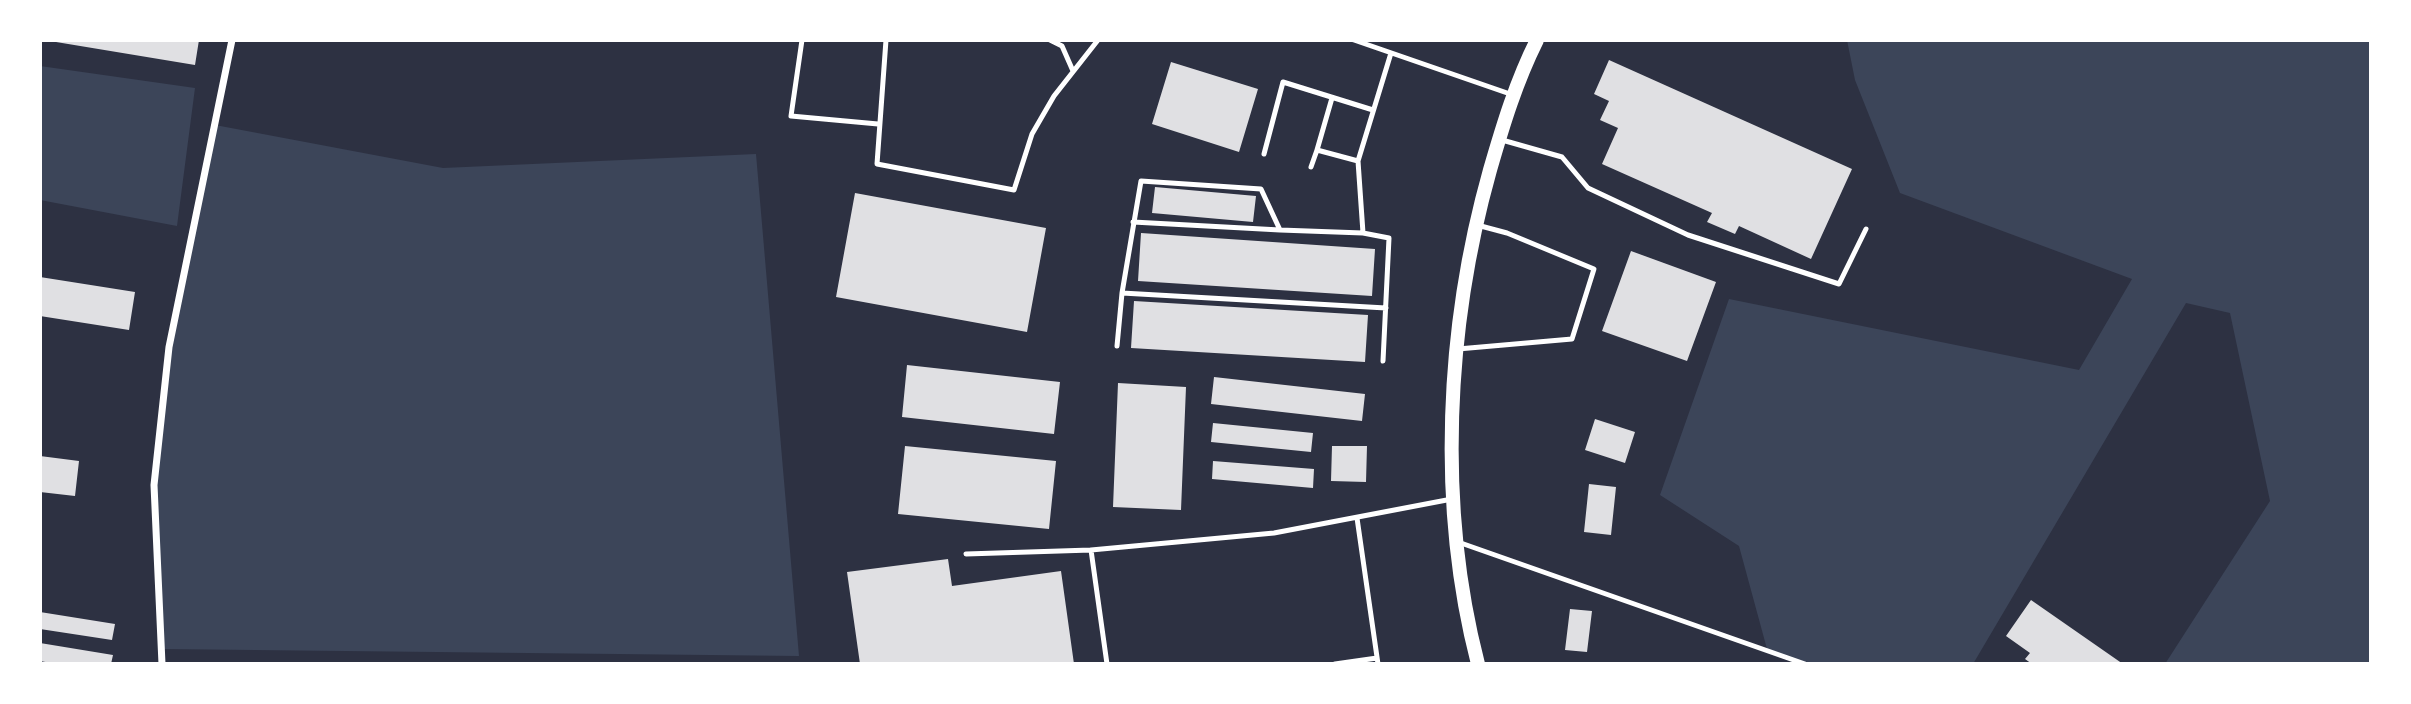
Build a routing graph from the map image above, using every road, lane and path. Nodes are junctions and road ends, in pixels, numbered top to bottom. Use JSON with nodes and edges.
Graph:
{"nodes":[{"id":1,"x":232,"y":40,"type":"edge"},
{"id":2,"x":802,"y":40,"type":"edge"},
{"id":3,"x":886,"y":40,"type":"edge"},
{"id":4,"x":1051,"y":40,"type":"edge"},
{"id":5,"x":1098,"y":40,"type":"edge"},
{"id":6,"x":1354,"y":40,"type":"edge"},
{"id":7,"x":1537,"y":40,"type":"edge"},
{"id":8,"x":1391,"y":53,"type":"junction"},
{"id":9,"x":1073,"y":71,"type":"junction"},
{"id":10,"x":1513,"y":96,"type":"junction"},
{"id":11,"x":1332,"y":98,"type":"junction"},
{"id":12,"x":1373,"y":110,"type":"junction"},
{"id":13,"x":878,"y":124,"type":"junction"},
{"id":14,"x":1499,"y":139,"type":"junction"},
{"id":15,"x":1317,"y":149,"type":"junction"},
{"id":16,"x":1264,"y":154,"type":"dead end"},
{"id":17,"x":1358,"y":161,"type":"junction"},
{"id":18,"x":1311,"y":167,"type":"dead end"},
{"id":19,"x":1133,"y":222,"type":"junction"},
{"id":20,"x":1475,"y":225,"type":"junction"},
{"id":21,"x":1866,"y":229,"type":"dead end"},
{"id":22,"x":1280,"y":230,"type":"junction"},
{"id":23,"x":1363,"y":233,"type":"junction"},
{"id":24,"x":1122,"y":293,"type":"junction"},
{"id":25,"x":1386,"y":308,"type":"junction"},
{"id":26,"x":1117,"y":346,"type":"dead end"},
{"id":27,"x":1455,"y":349,"type":"junction"},
{"id":28,"x":1383,"y":361,"type":"dead end"},
{"id":29,"x":1452,"y":499,"type":"junction"},
{"id":30,"x":1357,"y":518,"type":"junction"},
{"id":31,"x":1458,"y":542,"type":"junction"},
{"id":32,"x":1091,"y":550,"type":"junction"},
{"id":33,"x":966,"y":554,"type":"dead end"},
{"id":34,"x":1377,"y":661,"type":"edge"},
{"id":35,"x":162,"y":664,"type":"edge"},
{"id":36,"x":1107,"y":664,"type":"edge"},
{"id":37,"x":1335,"y":664,"type":"edge"},
{"id":38,"x":1478,"y":664,"type":"edge"},
{"id":39,"x":1805,"y":664,"type":"edge"}],
"edges":[{"from":1,"to":35,"type":"street"},
{"from":2,"to":13,"type":"lane"},
{"from":3,"to":13,"type":"lane"},
{"from":4,"to":9,"type":"lane"},
{"from":5,"to":9,"type":"lane"},
{"from":6,"to":8,"type":"lane"},
{"from":7,"to":10,"type":"main road"},
{"from":8,"to":10,"type":"lane"},
{"from":8,"to":12,"type":"lane"},
{"from":9,"to":13,"type":"lane"},
{"from":10,"to":14,"type":"main road"},
{"from":11,"to":12,"type":"lane"},
{"from":11,"to":15,"type":"lane"},
{"from":11,"to":16,"type":"lane"},
{"from":12,"to":17,"type":"lane"},
{"from":14,"to":20,"type":"main road"},
{"from":14,"to":21,"type":"lane"},
{"from":15,"to":17,"type":"lane"},
{"from":15,"to":18,"type":"lane"},
{"from":17,"to":23,"type":"lane"},
{"from":19,"to":22,"type":"lane"},
{"from":19,"to":22,"type":"lane"},
{"from":19,"to":24,"type":"lane"},
{"from":20,"to":27,"type":"main road"},
{"from":20,"to":27,"type":"lane"},
{"from":22,"to":23,"type":"lane"},
{"from":23,"to":25,"type":"lane"},
{"from":24,"to":25,"type":"lane"},
{"from":24,"to":26,"type":"lane"},
{"from":25,"to":28,"type":"lane"},
{"from":27,"to":29,"type":"main road"},
{"from":29,"to":30,"type":"lane"},
{"from":29,"to":31,"type":"main road"},
{"from":30,"to":32,"type":"lane"},
{"from":30,"to":34,"type":"lane"},
{"from":31,"to":38,"type":"main road"},
{"from":31,"to":39,"type":"lane"},
{"from":32,"to":33,"type":"lane"},
{"from":32,"to":36,"type":"lane"},
{"from":34,"to":37,"type":"lane"}]}
